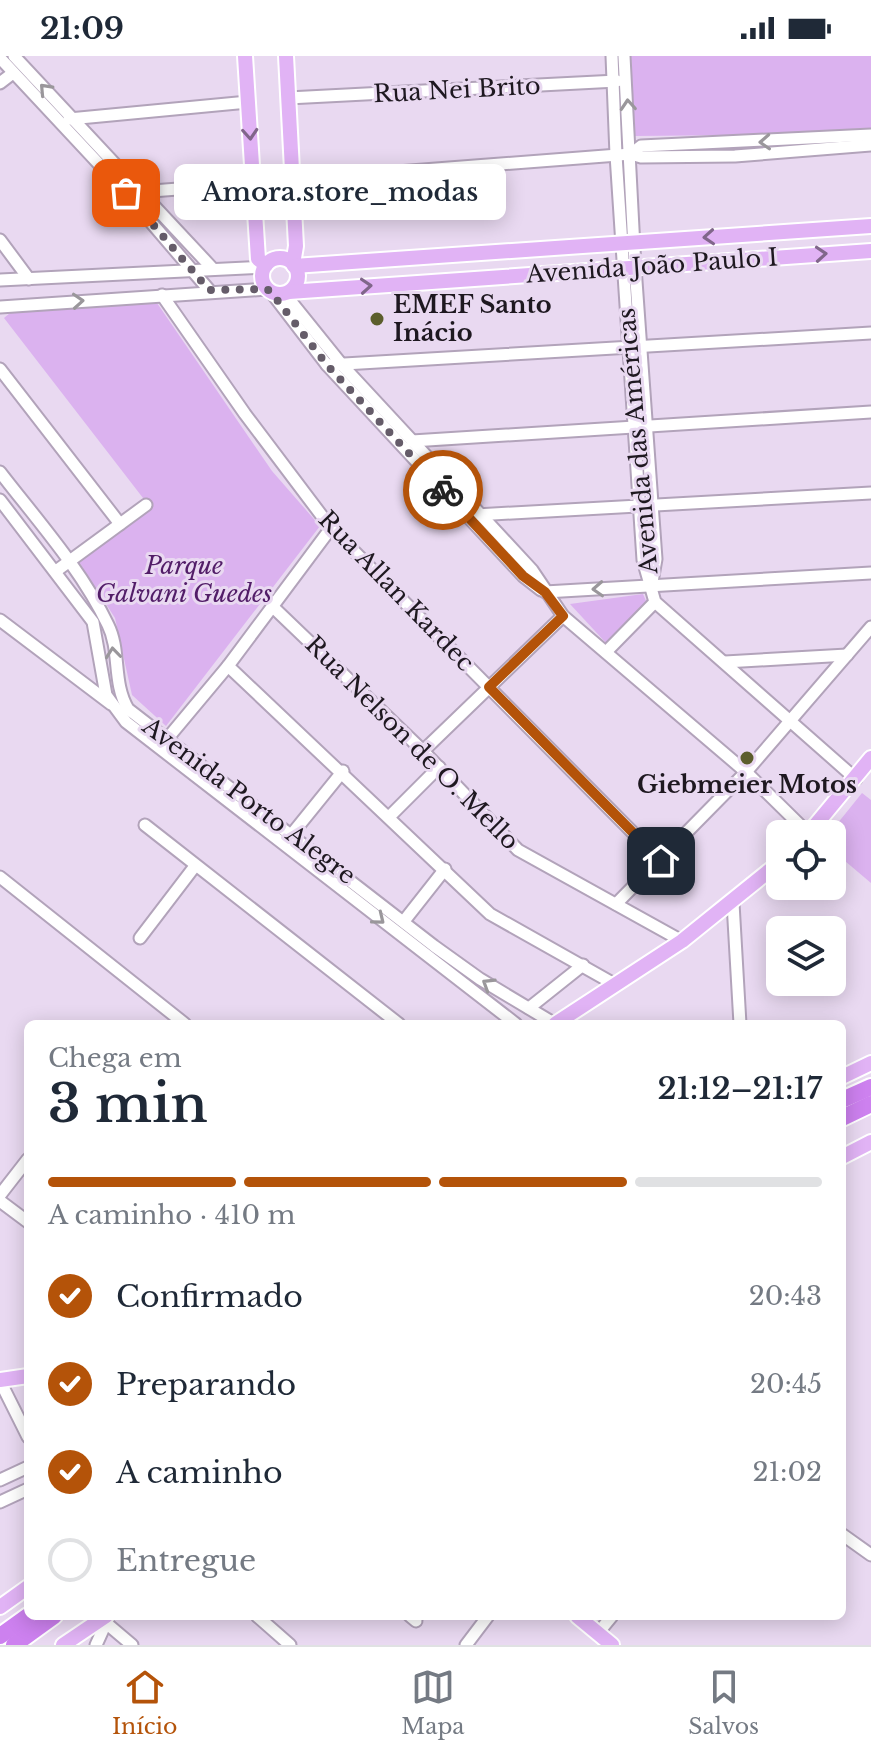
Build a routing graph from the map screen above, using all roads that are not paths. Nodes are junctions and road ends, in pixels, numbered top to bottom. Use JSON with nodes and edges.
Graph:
{"nodes":[{"id":1,"x":14,"y":56,"type":"edge"},
{"id":2,"x":245,"y":56,"type":"edge"},
{"id":3,"x":286,"y":56,"type":"edge"},
{"id":4,"x":612,"y":56,"type":"edge"},
{"id":5,"x":624,"y":56,"type":"edge"},
{"id":6,"x":0,"y":58,"type":"edge"},
{"id":7,"x":13,"y":73,"type":"junction"},
{"id":8,"x":626,"y":79,"type":"junction"},
{"id":9,"x":613,"y":82,"type":"junction"},
{"id":10,"x":0,"y":83,"type":"edge"},
{"id":11,"x":288,"y":98,"type":"junction"},
{"id":12,"x":248,"y":102,"type":"junction"},
{"id":13,"x":71,"y":117,"type":"junction"},
{"id":14,"x":61,"y":125,"type":"junction"},
{"id":15,"x":871,"y":135,"type":"edge"},
{"id":16,"x":871,"y":145,"type":"edge"},
{"id":17,"x":631,"y":154,"type":"junction"},
{"id":18,"x":616,"y":155,"type":"junction"},
{"id":19,"x":293,"y":181,"type":"junction"},
{"id":20,"x":253,"y":183,"type":"junction"},
{"id":21,"x":140,"y":192,"type":"junction"},
{"id":22,"x":126,"y":193,"type":"junction"},
{"id":23,"x":871,"y":226,"type":"edge"},
{"id":24,"x":0,"y":240,"type":"edge"},
{"id":25,"x":630,"y":242,"type":"junction"},
{"id":26,"x":871,"y":251,"type":"edge"},
{"id":27,"x":294,"y":265,"type":"junction"},
{"id":28,"x":265,"y":266,"type":"junction"},
{"id":29,"x":630,"y":267,"type":"junction"},
{"id":30,"x":213,"y":269,"type":"junction"},
{"id":31,"x":191,"y":270,"type":"junction"},
{"id":32,"x":29,"y":279,"type":"junction"},
{"id":33,"x":0,"y":280,"type":"edge"},
{"id":34,"x":209,"y":290,"type":"junction"},
{"id":35,"x":277,"y":291,"type":"junction"},
{"id":36,"x":162,"y":295,"type":"junction"},
{"id":37,"x":0,"y":307,"type":"edge"},
{"id":38,"x":871,"y":333,"type":"edge"},
{"id":39,"x":634,"y":347,"type":"junction"},
{"id":40,"x":327,"y":365,"type":"junction"},
{"id":41,"x":342,"y":365,"type":"junction"},
{"id":42,"x":0,"y":369,"type":"edge"},
{"id":43,"x":871,"y":412,"type":"edge"},
{"id":44,"x":648,"y":426,"type":"junction"},
{"id":45,"x":634,"y":427,"type":"junction"},
{"id":46,"x":412,"y":441,"type":"junction"},
{"id":47,"x":0,"y":472,"type":"edge"},
{"id":48,"x":871,"y":493,"type":"edge"},
{"id":49,"x":19,"y":497,"type":"junction"},
{"id":50,"x":146,"y":505,"type":"dead end"},
{"id":51,"x":640,"y":505,"type":"junction"},
{"id":52,"x":653,"y":505,"type":"junction"},
{"id":53,"x":2,"y":509,"type":"edge"},
{"id":54,"x":466,"y":515,"type":"junction"},
{"id":55,"x":480,"y":515,"type":"junction"},
{"id":56,"x":120,"y":524,"type":"junction"},
{"id":57,"x":331,"y":528,"type":"junction"},
{"id":58,"x":68,"y":562,"type":"junction"},
{"id":59,"x":56,"y":571,"type":"junction"},
{"id":60,"x":871,"y":573,"type":"edge"},
{"id":61,"x":651,"y":586,"type":"junction"},
{"id":62,"x":545,"y":592,"type":"junction"},
{"id":63,"x":655,"y":602,"type":"junction"},
{"id":64,"x":273,"y":607,"type":"junction"},
{"id":65,"x":563,"y":616,"type":"junction"},
{"id":66,"x":0,"y":620,"type":"edge"},
{"id":67,"x":871,"y":627,"type":"edge"},
{"id":68,"x":606,"y":652,"type":"junction"},
{"id":69,"x":847,"y":655,"type":"junction"},
{"id":70,"x":725,"y":662,"type":"junction"},
{"id":71,"x":100,"y":665,"type":"junction"},
{"id":72,"x":228,"y":666,"type":"junction"},
{"id":73,"x":76,"y":681,"type":"junction"},
{"id":74,"x":489,"y":687,"type":"junction"},
{"id":75,"x":118,"y":703,"type":"junction"},
{"id":76,"x":791,"y":721,"type":"junction"},
{"id":77,"x":163,"y":744,"type":"junction"},
{"id":78,"x":423,"y":751,"type":"junction"},
{"id":79,"x":871,"y":758,"type":"edge"},
{"id":80,"x":439,"y":767,"type":"junction"},
{"id":81,"x":343,"y":771,"type":"junction"},
{"id":82,"x":746,"y":772,"type":"junction"},
{"id":83,"x":856,"y":779,"type":"junction"},
{"id":84,"x":390,"y":816,"type":"junction"},
{"id":85,"x":262,"y":818,"type":"junction"},
{"id":86,"x":794,"y":820,"type":"edge"},
{"id":87,"x":820,"y":820,"type":"edge"},
{"id":88,"x":145,"y":825,"type":"dead end"},
{"id":89,"x":292,"y":834,"type":"junction"},
{"id":90,"x":661,"y":861,"type":"junction"},
{"id":91,"x":195,"y":866,"type":"junction"},
{"id":92,"x":445,"y":869,"type":"junction"},
{"id":93,"x":766,"y":874,"type":"edge"},
{"id":94,"x":0,"y":877,"type":"edge"},
{"id":95,"x":349,"y":877,"type":"junction"},
{"id":96,"x":342,"y":889,"type":"junction"},
{"id":97,"x":733,"y":903,"type":"junction"},
{"id":98,"x":616,"y":904,"type":"junction"},
{"id":99,"x":404,"y":921,"type":"junction"},
{"id":100,"x":140,"y":938,"type":"dead end"},
{"id":101,"x":682,"y":941,"type":"junction"},
{"id":102,"x":434,"y":946,"type":"junction"},
{"id":103,"x":426,"y":957,"type":"junction"},
{"id":104,"x":583,"y":965,"type":"junction"},
{"id":105,"x":616,"y":985,"type":"junction"},
{"id":106,"x":529,"y":1008,"type":"junction"},
{"id":107,"x":180,"y":1020,"type":"edge"},
{"id":108,"x":394,"y":1020,"type":"edge"},
{"id":109,"x":511,"y":1020,"type":"edge"},
{"id":110,"x":548,"y":1020,"type":"edge"},
{"id":111,"x":561,"y":1020,"type":"edge"},
{"id":112,"x":740,"y":1020,"type":"edge"},
{"id":113,"x":869,"y":1062,"type":"edge"},
{"id":114,"x":846,"y":1075,"type":"edge"},
{"id":115,"x":871,"y":1087,"type":"edge"},
{"id":116,"x":846,"y":1098,"type":"edge"},
{"id":117,"x":871,"y":1104,"type":"edge"},
{"id":118,"x":846,"y":1116,"type":"edge"},
{"id":119,"x":871,"y":1142,"type":"edge"},
{"id":120,"x":871,"y":1148,"type":"edge"},
{"id":121,"x":846,"y":1157,"type":"edge"},
{"id":122,"x":846,"y":1157,"type":"edge"},
{"id":123,"x":24,"y":1165,"type":"edge"},
{"id":124,"x":0,"y":1198,"type":"edge"},
{"id":125,"x":24,"y":1219,"type":"edge"},
{"id":126,"x":24,"y":1377,"type":"edge"},
{"id":127,"x":0,"y":1380,"type":"edge"},
{"id":128,"x":24,"y":1429,"type":"edge"},
{"id":129,"x":24,"y":1469,"type":"edge"},
{"id":130,"x":0,"y":1480,"type":"edge"},
{"id":131,"x":24,"y":1491,"type":"edge"},
{"id":132,"x":0,"y":1502,"type":"edge"},
{"id":133,"x":846,"y":1537,"type":"edge"},
{"id":134,"x":871,"y":1555,"type":"edge"},
{"id":135,"x":24,"y":1590,"type":"edge"},
{"id":136,"x":0,"y":1607,"type":"edge"},
{"id":137,"x":24,"y":1616,"type":"edge"},
{"id":138,"x":24,"y":1617,"type":"edge"},
{"id":139,"x":48,"y":1620,"type":"edge"},
{"id":140,"x":103,"y":1620,"type":"edge"},
{"id":141,"x":105,"y":1620,"type":"edge"},
{"id":142,"x":106,"y":1620,"type":"edge"},
{"id":143,"x":262,"y":1620,"type":"edge"},
{"id":144,"x":485,"y":1620,"type":"edge"},
{"id":145,"x":581,"y":1620,"type":"edge"},
{"id":146,"x":611,"y":1620,"type":"edge"},
{"id":147,"x":0,"y":1627,"type":"edge"},
{"id":148,"x":0,"y":1636,"type":"edge"},
{"id":149,"x":605,"y":1641,"type":"edge"},
{"id":150,"x":14,"y":1645,"type":"edge"},
{"id":151,"x":63,"y":1645,"type":"edge"},
{"id":152,"x":96,"y":1645,"type":"edge"},
{"id":153,"x":132,"y":1645,"type":"edge"},
{"id":154,"x":290,"y":1645,"type":"edge"},
{"id":155,"x":466,"y":1645,"type":"edge"}],
"edges":[{"from":13,"to":1,"type":"street","one_way":true},
{"from":2,"to":12,"type":"main road"},
{"from":3,"to":11,"type":"main road"},
{"from":4,"to":9,"type":"street","name":"Avenida das Américas"},
{"from":5,"to":8,"type":"street","name":"Avenida das Américas"},
{"from":6,"to":7,"type":"street"},
{"from":7,"to":10,"type":"street"},
{"from":7,"to":14,"type":"street"},
{"from":8,"to":9,"type":"street","name":"Rua Nei Brito"},
{"from":17,"to":8,"type":"street","name":"Avenida das Américas","one_way":true},
{"from":9,"to":11,"type":"street","name":"Rua Nei Brito"},
{"from":9,"to":18,"type":"street","name":"Avenida das Américas"},
{"from":11,"to":19,"type":"main road"},
{"from":12,"to":13,"type":"street"},
{"from":12,"to":20,"type":"main road","one_way":true},
{"from":13,"to":14,"type":"street"},
{"from":13,"to":21,"type":"street"},
{"from":14,"to":22,"type":"street"},
{"from":15,"to":17,"type":"street","one_way":true},
{"from":16,"to":17,"type":"street"},
{"from":17,"to":18,"type":"street"},
{"from":17,"to":25,"type":"street","name":"Avenida das Américas"},
{"from":18,"to":19,"type":"street"},
{"from":18,"to":25,"type":"street","name":"Avenida das Américas"},
{"from":19,"to":20,"type":"street"},
{"from":19,"to":27,"type":"main road"},
{"from":20,"to":21,"type":"street"},
{"from":20,"to":28,"type":"main road"},
{"from":21,"to":22,"type":"street"},
{"from":21,"to":30,"type":"street"},
{"from":22,"to":31,"type":"street"},
{"from":23,"to":25,"type":"main road","name":"Avenida João Paulo I","one_way":true},
{"from":24,"to":32,"type":"street"},
{"from":25,"to":27,"type":"main road","name":"Avenida João Paulo I"},
{"from":25,"to":29,"type":"street","name":"Avenida das Américas"},
{"from":29,"to":26,"type":"main road","name":"Avenida João Paulo I","one_way":true},
{"from":27,"to":28,"type":"main road"},
{"from":27,"to":35,"type":"main road"},
{"from":28,"to":30,"type":"street"},
{"from":28,"to":35,"type":"main road"},
{"from":35,"to":29,"type":"main road","name":"Avenida João Paulo I","one_way":true},
{"from":29,"to":39,"type":"street","name":"Avenida das Américas"},
{"from":30,"to":31,"type":"street"},
{"from":31,"to":32,"type":"street"},
{"from":31,"to":34,"type":"street"},
{"from":32,"to":33,"type":"street"},
{"from":34,"to":35,"type":"street","name":"Avenida João Paulo I"},
{"from":34,"to":36,"type":"street","name":"Avenida João Paulo I"},
{"from":35,"to":40,"type":"street"},
{"from":35,"to":41,"type":"street"},
{"from":37,"to":36,"type":"street","name":"Avenida João Paulo I","one_way":true},
{"from":36,"to":57,"type":"street","name":"Rua Allan Kardec"},
{"from":38,"to":39,"type":"street"},
{"from":39,"to":41,"type":"street"},
{"from":39,"to":44,"type":"street","name":"Avenida das Américas"},
{"from":39,"to":45,"type":"street","name":"Avenida das Américas"},
{"from":40,"to":41,"type":"street"},
{"from":40,"to":54,"type":"street"},
{"from":41,"to":46,"type":"street"},
{"from":42,"to":56,"type":"street"},
{"from":43,"to":44,"type":"street"},
{"from":44,"to":45,"type":"street"},
{"from":44,"to":52,"type":"street","name":"Avenida das Américas"},
{"from":45,"to":46,"type":"street"},
{"from":45,"to":51,"type":"street","name":"Avenida das Américas"},
{"from":46,"to":55,"type":"street"},
{"from":47,"to":49,"type":"street","name":"Avenida Porto Alegre"},
{"from":48,"to":52,"type":"street"},
{"from":49,"to":53,"type":"street"},
{"from":49,"to":58,"type":"street","name":"Avenida Porto Alegre"},
{"from":50,"to":56,"type":"street"},
{"from":51,"to":52,"type":"street"},
{"from":51,"to":55,"type":"street"},
{"from":51,"to":61,"type":"street","name":"Avenida das Américas"},
{"from":52,"to":61,"type":"street","name":"Avenida das Américas"},
{"from":53,"to":59,"type":"street","name":"Avenida Porto Alegre"},
{"from":54,"to":55,"type":"street"},
{"from":54,"to":62,"type":"street"},
{"from":55,"to":62,"type":"street"},
{"from":56,"to":58,"type":"street"},
{"from":57,"to":64,"type":"street"},
{"from":57,"to":74,"type":"street","name":"Rua Allan Kardec"},
{"from":58,"to":59,"type":"street"},
{"from":75,"to":58,"type":"street","name":"Avenida Porto Alegre","one_way":true},
{"from":59,"to":71,"type":"street","name":"Avenida Porto Alegre"},
{"from":60,"to":61,"type":"street"},
{"from":61,"to":62,"type":"street","one_way":true},
{"from":61,"to":63,"type":"street","name":"Avenida das Américas"},
{"from":62,"to":65,"type":"street"},
{"from":63,"to":68,"type":"street"},
{"from":63,"to":70,"type":"street","name":"Avenida das Américas"},
{"from":64,"to":72,"type":"street"},
{"from":64,"to":78,"type":"street","name":"Rua Nelson de O. Mello"},
{"from":65,"to":68,"type":"street"},
{"from":65,"to":74,"type":"street"},
{"from":66,"to":73,"type":"street"},
{"from":67,"to":69,"type":"street"},
{"from":68,"to":82,"type":"street"},
{"from":69,"to":70,"type":"street"},
{"from":69,"to":76,"type":"street"},
{"from":70,"to":76,"type":"street","name":"Avenida das Américas"},
{"from":71,"to":73,"type":"street"},
{"from":71,"to":75,"type":"street","name":"Avenida Porto Alegre"},
{"from":72,"to":77,"type":"street"},
{"from":72,"to":81,"type":"street"},
{"from":73,"to":75,"type":"street"},
{"from":74,"to":78,"type":"street"},
{"from":74,"to":90,"type":"street","name":"Rua Allan Kardec"},
{"from":75,"to":77,"type":"street","name":"Avenida Porto Alegre"},
{"from":76,"to":82,"type":"street"},
{"from":76,"to":83,"type":"street","name":"Avenida das Américas"},
{"from":77,"to":85,"type":"street","name":"Avenida Porto Alegre"},
{"from":78,"to":80,"type":"street","name":"Rua Nelson de O. Mello"},
{"from":79,"to":83,"type":"main road"},
{"from":80,"to":84,"type":"street"},
{"from":80,"to":98,"type":"street","name":"Rua Nelson de O. Mello"},
{"from":81,"to":84,"type":"street"},
{"from":81,"to":89,"type":"street"},
{"from":82,"to":86,"type":"street"},
{"from":82,"to":90,"type":"street"},
{"from":83,"to":87,"type":"main road"},
{"from":84,"to":92,"type":"street"},
{"from":85,"to":89,"type":"street","name":"Avenida Porto Alegre"},
{"from":85,"to":96,"type":"street","name":"Avenida Porto Alegre"},
{"from":88,"to":91,"type":"street"},
{"from":89,"to":95,"type":"street","name":"Avenida Porto Alegre"},
{"from":90,"to":98,"type":"street"},
{"from":91,"to":100,"type":"street"},
{"from":91,"to":108,"type":"street"},
{"from":92,"to":99,"type":"street"},
{"from":92,"to":104,"type":"street"},
{"from":93,"to":97,"type":"main road"},
{"from":94,"to":107,"type":"street"},
{"from":95,"to":96,"type":"street"},
{"from":95,"to":99,"type":"street","name":"Avenida Porto Alegre"},
{"from":96,"to":103,"type":"street","name":"Avenida Porto Alegre","one_way":true},
{"from":97,"to":101,"type":"main road"},
{"from":97,"to":112,"type":"street"},
{"from":98,"to":101,"type":"street","name":"Rua Nelson de O. Mello"},
{"from":99,"to":102,"type":"street","name":"Avenida Porto Alegre"},
{"from":101,"to":105,"type":"main road"},
{"from":102,"to":103,"type":"street"},
{"from":106,"to":102,"type":"street","name":"Avenida Porto Alegre","one_way":true},
{"from":103,"to":109,"type":"street","name":"Avenida Porto Alegre"},
{"from":104,"to":105,"type":"street"},
{"from":104,"to":106,"type":"street"},
{"from":105,"to":111,"type":"main road"},
{"from":106,"to":110,"type":"street","name":"Avenida Porto Alegre"},
{"from":113,"to":114,"type":"main road"},
{"from":115,"to":116,"type":"highway"},
{"from":117,"to":118,"type":"highway"},
{"from":119,"to":121,"type":"main road"},
{"from":120,"to":122,"type":"main road"},
{"from":123,"to":124,"type":"street"},
{"from":124,"to":125,"type":"street"},
{"from":126,"to":127,"type":"main road"},
{"from":127,"to":128,"type":"street"},
{"from":129,"to":130,"type":"street"},
{"from":131,"to":132,"type":"street"},
{"from":133,"to":134,"type":"street"},
{"from":135,"to":136,"type":"main road"},
{"from":137,"to":147,"type":"highway"},
{"from":138,"to":148,"type":"highway"},
{"from":139,"to":150,"type":"highway"},
{"from":140,"to":151,"type":"main road"},
{"from":141,"to":152,"type":"street"},
{"from":142,"to":153,"type":"street"},
{"from":143,"to":154,"type":"street"},
{"from":144,"to":155,"type":"street"},
{"from":145,"to":149,"type":"main road"},
{"from":146,"to":149,"type":"street"}]}
